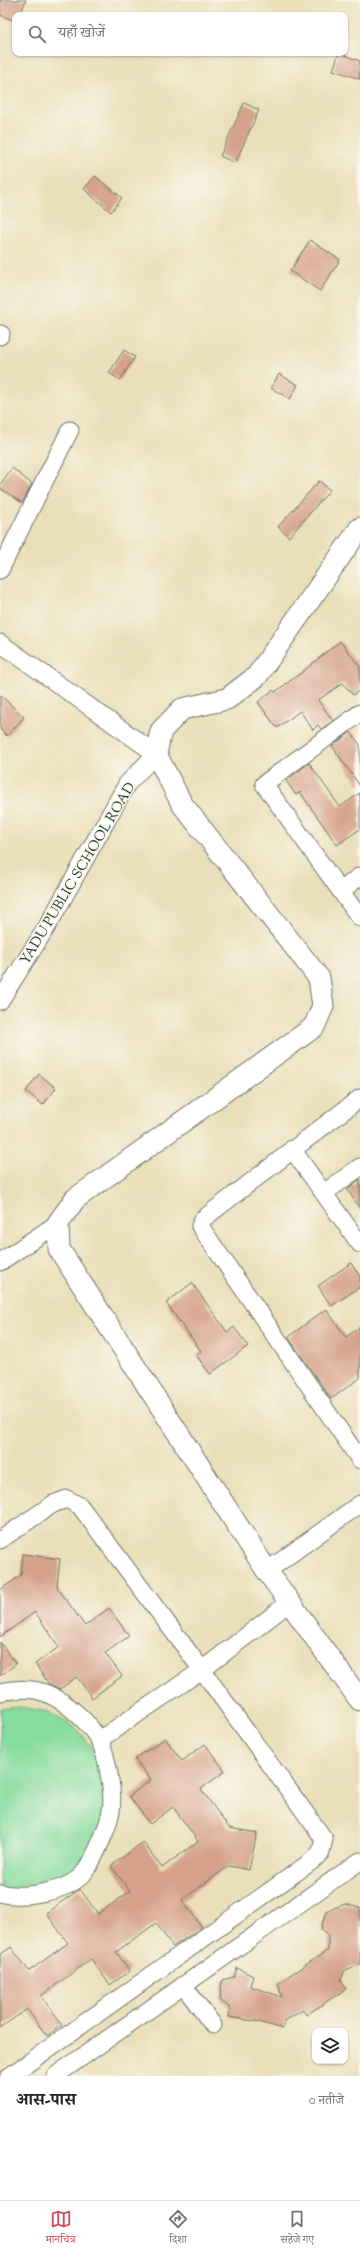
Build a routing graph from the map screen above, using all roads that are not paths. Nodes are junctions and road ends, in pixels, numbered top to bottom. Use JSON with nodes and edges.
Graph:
{"nodes":[{"id":1,"x":70,"y":430,"type":"dead end"},
{"id":2,"x":360,"y":528,"type":"edge"},
{"id":3,"x":0,"y":570,"type":"edge"},
{"id":4,"x":0,"y":643,"type":"edge"},
{"id":5,"x":360,"y":713,"type":"edge"},
{"id":6,"x":156,"y":754,"type":"junction"},
{"id":7,"x":360,"y":876,"type":"edge"},
{"id":8,"x":341,"y":891,"type":"junction"},
{"id":9,"x":360,"y":918,"type":"edge"},
{"id":10,"x":0,"y":1001,"type":"edge"},
{"id":11,"x":360,"y":1098,"type":"edge"},
{"id":12,"x":292,"y":1149,"type":"junction"},
{"id":13,"x":360,"y":1167,"type":"edge"},
{"id":14,"x":324,"y":1193,"type":"junction"},
{"id":15,"x":58,"y":1223,"type":"junction"},
{"id":16,"x":360,"y":1244,"type":"edge"},
{"id":17,"x":0,"y":1262,"type":"edge"},
{"id":18,"x":360,"y":1460,"type":"edge"},
{"id":19,"x":360,"y":1504,"type":"edge"},
{"id":20,"x":0,"y":1540,"type":"edge"},
{"id":21,"x":267,"y":1571,"type":"junction"},
{"id":22,"x":290,"y":1602,"type":"junction"},
{"id":23,"x":202,"y":1670,"type":"junction"},
{"id":24,"x":0,"y":1692,"type":"edge"},
{"id":25,"x":360,"y":1700,"type":"edge"},
{"id":26,"x":99,"y":1740,"type":"junction"},
{"id":27,"x":360,"y":1861,"type":"edge"},
{"id":28,"x":0,"y":1893,"type":"edge"},
{"id":29,"x":183,"y":1985,"type":"junction"},
{"id":30,"x":213,"y":2025,"type":"dead end"},
{"id":31,"x":10,"y":2076,"type":"edge"},
{"id":32,"x":55,"y":2076,"type":"edge"}],
"edges":[{"from":1,"to":3,"type":"street"},
{"from":2,"to":6,"type":"street","name":"YADU PUBLIC SCHOOL ROAD"},
{"from":4,"to":6,"type":"street"},
{"from":5,"to":8,"type":"street"},
{"from":6,"to":10,"type":"street","name":"YADU PUBLIC SCHOOL ROAD"},
{"from":6,"to":15,"type":"street"},
{"from":7,"to":8,"type":"street"},
{"from":8,"to":9,"type":"street"},
{"from":11,"to":12,"type":"street"},
{"from":12,"to":14,"type":"street"},
{"from":12,"to":18,"type":"street"},
{"from":13,"to":14,"type":"street"},
{"from":14,"to":16,"type":"street"},
{"from":15,"to":17,"type":"street"},
{"from":15,"to":21,"type":"street"},
{"from":19,"to":21,"type":"street"},
{"from":20,"to":23,"type":"street"},
{"from":21,"to":22,"type":"street"},
{"from":22,"to":23,"type":"street"},
{"from":22,"to":25,"type":"street"},
{"from":23,"to":26,"type":"street"},
{"from":23,"to":31,"type":"street"},
{"from":24,"to":26,"type":"street"},
{"from":26,"to":28,"type":"street"},
{"from":27,"to":29,"type":"street"},
{"from":29,"to":30,"type":"street"},
{"from":29,"to":32,"type":"street"}]}
